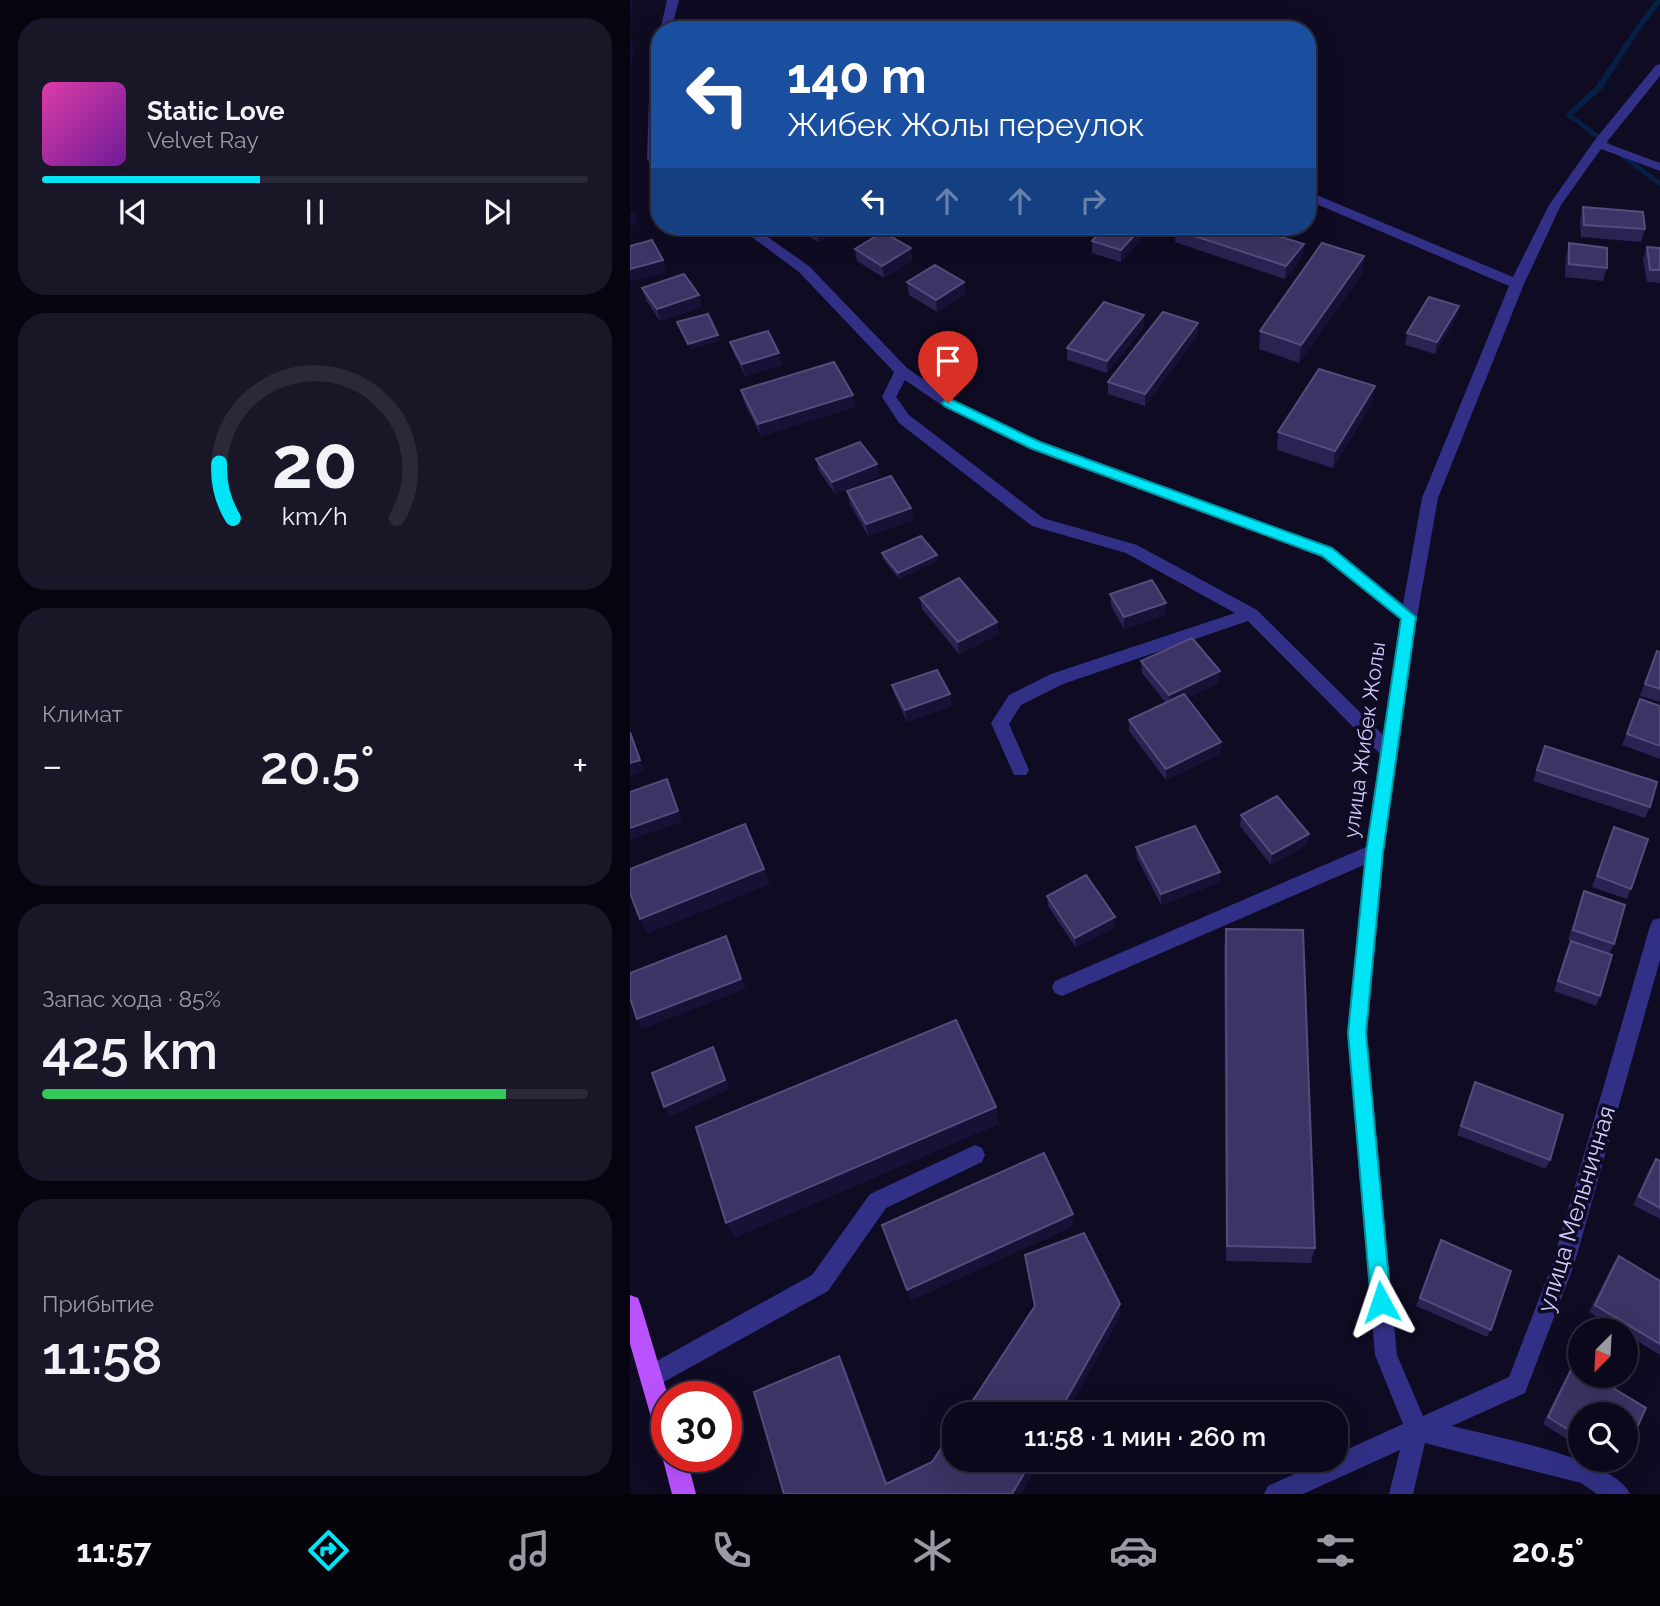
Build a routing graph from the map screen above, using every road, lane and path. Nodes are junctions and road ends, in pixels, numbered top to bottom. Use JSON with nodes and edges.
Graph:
{"nodes":[{"id":1,"x":673,"y":0,"type":"edge"},
{"id":2,"x":667,"y":21,"type":"edge"},
{"id":3,"x":1660,"y":68,"type":"edge"},
{"id":4,"x":1598,"y":144,"type":"junction"},
{"id":5,"x":1660,"y":167,"type":"edge"},
{"id":6,"x":1316,"y":199,"type":"edge"},
{"id":7,"x":757,"y":235,"type":"edge"},
{"id":8,"x":1517,"y":284,"type":"junction"},
{"id":9,"x":902,"y":371,"type":"junction"},
{"id":10,"x":1251,"y":614,"type":"junction"},
{"id":11,"x":1409,"y":617,"type":"junction"},
{"id":12,"x":1389,"y":752,"type":"junction"},
{"id":13,"x":1020,"y":770,"type":"dead end"},
{"id":14,"x":1375,"y":852,"type":"junction"},
{"id":15,"x":1660,"y":926,"type":"edge"},
{"id":16,"x":1062,"y":987,"type":"dead end"},
{"id":17,"x":975,"y":1155,"type":"dead end"},
{"id":18,"x":630,"y":1306,"type":"edge"},
{"id":19,"x":652,"y":1376,"type":"junction"},
{"id":20,"x":653,"y":1381,"type":"edge"},
{"id":21,"x":1417,"y":1429,"type":"junction"},
{"id":22,"x":678,"y":1472,"type":"edge"},
{"id":23,"x":684,"y":1494,"type":"edge"},
{"id":24,"x":1276,"y":1494,"type":"edge"},
{"id":25,"x":1401,"y":1494,"type":"edge"},
{"id":26,"x":1618,"y":1494,"type":"edge"}],
"edges":[{"from":1,"to":2,"type":"street"},
{"from":3,"to":4,"type":"street","name":"улица Жибек Жолы"},
{"from":4,"to":5,"type":"street"},
{"from":4,"to":8,"type":"street","name":"улица Жибек Жолы"},
{"from":6,"to":8,"type":"street"},
{"from":7,"to":9,"type":"street"},
{"from":8,"to":11,"type":"street","name":"улица Жибек Жолы"},
{"from":9,"to":10,"type":"street"},
{"from":9,"to":11,"type":"street"},
{"from":10,"to":12,"type":"street"},
{"from":10,"to":13,"type":"street"},
{"from":11,"to":12,"type":"street","name":"улица Жибек Жолы"},
{"from":12,"to":14,"type":"street","name":"улица Жибек Жолы"},
{"from":14,"to":16,"type":"street"},
{"from":14,"to":21,"type":"street","name":"улица Жибек Жолы"},
{"from":15,"to":21,"type":"street","name":"улица Мельничная"},
{"from":17,"to":19,"type":"street"},
{"from":18,"to":19,"type":"main road"},
{"from":19,"to":20,"type":"main road"},
{"from":21,"to":24,"type":"street","name":"улица Мельничная"},
{"from":21,"to":25,"type":"street"},
{"from":21,"to":26,"type":"street"},
{"from":22,"to":23,"type":"main road"}]}
